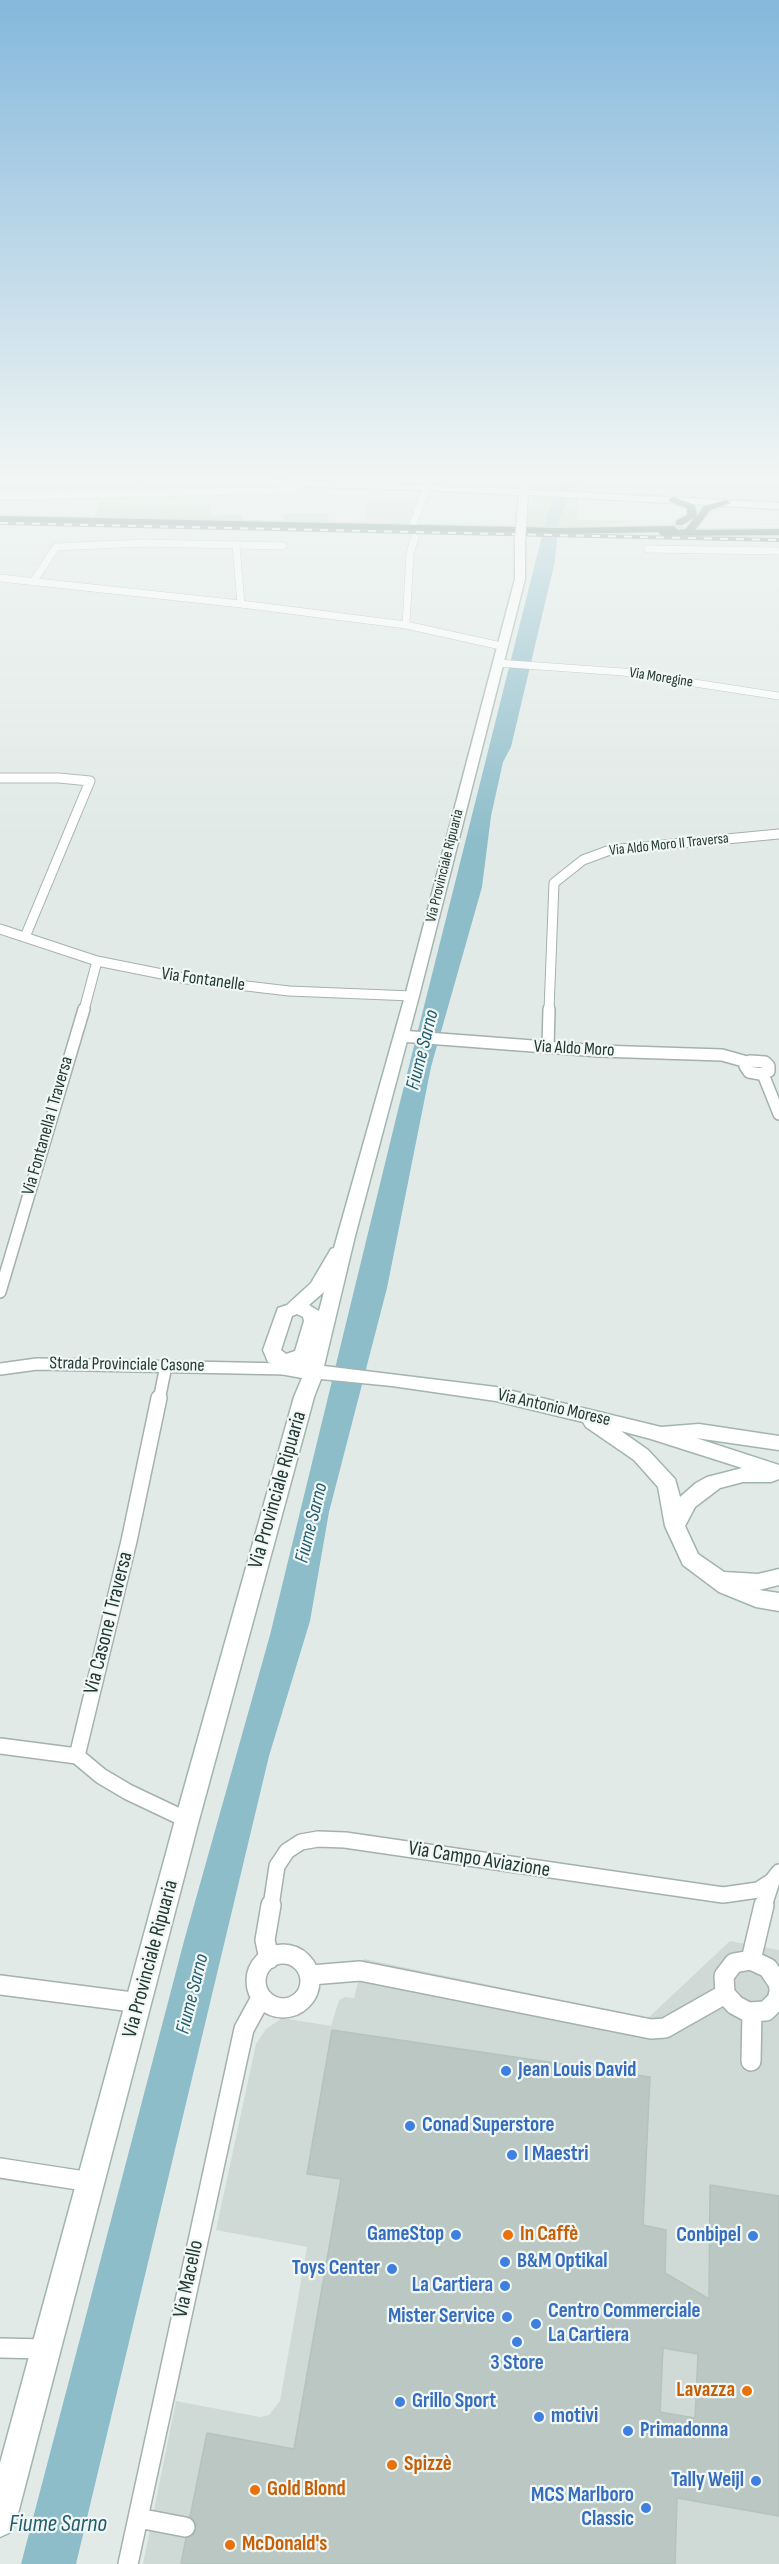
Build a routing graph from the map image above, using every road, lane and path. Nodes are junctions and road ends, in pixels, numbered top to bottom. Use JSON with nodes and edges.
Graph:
{"nodes":[{"id":1,"x":190,"y":599,"type":"edge"},
{"id":2,"x":240,"y":599,"type":"edge"},
{"id":3,"x":407,"y":599,"type":"edge"},
{"id":4,"x":514,"y":599,"type":"edge"},
{"id":5,"x":240,"y":604,"type":"junction"},
{"id":6,"x":406,"y":625,"type":"junction"},
{"id":7,"x":501,"y":646,"type":"junction"},
{"id":8,"x":497,"y":663,"type":"junction"},
{"id":9,"x":779,"y":696,"type":"edge"},
{"id":10,"x":0,"y":778,"type":"edge"},
{"id":11,"x":779,"y":834,"type":"edge"},
{"id":12,"x":0,"y":929,"type":"edge"},
{"id":13,"x":25,"y":937,"type":"junction"},
{"id":14,"x":96,"y":961,"type":"junction"},
{"id":15,"x":412,"y":996,"type":"junction"},
{"id":16,"x":404,"y":1037,"type":"junction"},
{"id":17,"x":548,"y":1048,"type":"junction"},
{"id":18,"x":779,"y":1058,"type":"edge"},
{"id":19,"x":765,"y":1069,"type":"junction"},
{"id":20,"x":779,"y":1114,"type":"edge"},
{"id":21,"x":346,"y":1236,"type":"junction"},
{"id":22,"x":0,"y":1292,"type":"edge"},
{"id":23,"x":294,"y":1308,"type":"junction"},
{"id":24,"x":314,"y":1318,"type":"junction"},
{"id":25,"x":321,"y":1338,"type":"junction"},
{"id":26,"x":166,"y":1366,"type":"junction"},
{"id":27,"x":254,"y":1366,"type":"junction"},
{"id":28,"x":300,"y":1367,"type":"junction"},
{"id":29,"x":0,"y":1370,"type":"edge"},
{"id":30,"x":584,"y":1415,"type":"junction"},
{"id":31,"x":653,"y":1432,"type":"junction"},
{"id":32,"x":779,"y":1443,"type":"edge"},
{"id":33,"x":779,"y":1473,"type":"edge"},
{"id":34,"x":675,"y":1526,"type":"junction"},
{"id":35,"x":712,"y":1577,"type":"junction"},
{"id":36,"x":779,"y":1577,"type":"edge"},
{"id":37,"x":779,"y":1602,"type":"edge"},
{"id":38,"x":0,"y":1746,"type":"edge"},
{"id":39,"x":77,"y":1756,"type":"junction"},
{"id":40,"x":187,"y":1820,"type":"junction"},
{"id":41,"x":775,"y":1877,"type":"edge"},
{"id":42,"x":269,"y":1959,"type":"junction"},
{"id":43,"x":752,"y":1960,"type":"junction"},
{"id":44,"x":311,"y":1975,"type":"junction"},
{"id":45,"x":0,"y":1985,"type":"edge"},
{"id":46,"x":779,"y":1991,"type":"edge"},
{"id":47,"x":725,"y":1994,"type":"junction"},
{"id":48,"x":261,"y":1998,"type":"junction"},
{"id":49,"x":140,"y":2003,"type":"junction"},
{"id":50,"x":752,"y":2013,"type":"junction"},
{"id":51,"x":751,"y":2061,"type":"dead end"},
{"id":52,"x":0,"y":2168,"type":"edge"},
{"id":53,"x":91,"y":2182,"type":"junction"},
{"id":54,"x":0,"y":2348,"type":"edge"},
{"id":55,"x":45,"y":2349,"type":"junction"},
{"id":56,"x":138,"y":2518,"type":"junction"},
{"id":57,"x":0,"y":2521,"type":"edge"},
{"id":58,"x":185,"y":2527,"type":"dead end"},
{"id":59,"x":128,"y":2564,"type":"edge"}],
"edges":[{"from":1,"to":5,"type":"street"},
{"from":2,"to":5,"type":"street"},
{"from":3,"to":6,"type":"street"},
{"from":4,"to":7,"type":"main road","name":"Via Provinciale Ripuaria"},
{"from":5,"to":6,"type":"street"},
{"from":6,"to":7,"type":"street"},
{"from":7,"to":8,"type":"main road","name":"Via Provinciale Ripuaria"},
{"from":8,"to":9,"type":"street","name":"Via Moregine"},
{"from":8,"to":15,"type":"main road","name":"Via Provinciale Ripuaria"},
{"from":10,"to":13,"type":"street"},
{"from":11,"to":17,"type":"street","name":"Via Aldo Moro II Traversa"},
{"from":12,"to":13,"type":"street","name":"Via Fontanelle"},
{"from":13,"to":14,"type":"street","name":"Via Fontanelle"},
{"from":14,"to":15,"type":"street","name":"Via Fontanelle"},
{"from":14,"to":22,"type":"street","name":"Via Fontanella I Traversa"},
{"from":15,"to":16,"type":"main road","name":"Via Provinciale Ripuaria"},
{"from":16,"to":17,"type":"street","name":"Via Aldo Moro"},
{"from":16,"to":21,"type":"main road","name":"Via Provinciale Ripuaria"},
{"from":17,"to":19,"type":"street","name":"Via Aldo Moro"},
{"from":18,"to":19,"type":"street"},
{"from":19,"to":20,"type":"street"},
{"from":21,"to":23,"type":"main road","name":"Via Provinciale Ripuaria"},
{"from":21,"to":25,"type":"main road","name":"Via Provinciale Ripuaria"},
{"from":23,"to":24,"type":"main road"},
{"from":23,"to":28,"type":"main road","name":"Via Provinciale Ripuaria"},
{"from":24,"to":25,"type":"main road"},
{"from":24,"to":28,"type":"main road","name":"Via Provinciale Ripuaria"},
{"from":25,"to":28,"type":"main road","name":"Via Provinciale Ripuaria"},
{"from":26,"to":27,"type":"street","name":"Strada Provinciale Casone"},
{"from":26,"to":29,"type":"street","name":"Strada Provinciale Casone"},
{"from":26,"to":39,"type":"street","name":"Via Casone I Traversa"},
{"from":27,"to":28,"type":"street","name":"Strada Provinciale Casone"},
{"from":27,"to":28,"type":"street"},
{"from":28,"to":30,"type":"main road","name":"Via Antonio Morese"},
{"from":28,"to":40,"type":"main road","name":"Via Provinciale Ripuaria"},
{"from":30,"to":31,"type":"main road","name":"Via Antonio Morese"},
{"from":30,"to":34,"type":"main road"},
{"from":31,"to":32,"type":"main road"},
{"from":31,"to":33,"type":"main road","name":"Via Antonio Morese"},
{"from":33,"to":34,"type":"main road"},
{"from":34,"to":35,"type":"main road"},
{"from":35,"to":36,"type":"main road"},
{"from":35,"to":37,"type":"main road"},
{"from":38,"to":39,"type":"street"},
{"from":39,"to":40,"type":"street"},
{"from":40,"to":49,"type":"main road","name":"Via Provinciale Ripuaria"},
{"from":41,"to":42,"type":"street","name":"Via Campo Aviazione"},
{"from":41,"to":43,"type":"street"},
{"from":42,"to":44,"type":"street"},
{"from":42,"to":48,"type":"street"},
{"from":43,"to":46,"type":"street"},
{"from":43,"to":47,"type":"street"},
{"from":44,"to":47,"type":"street"},
{"from":44,"to":48,"type":"street"},
{"from":45,"to":49,"type":"street"},
{"from":46,"to":50,"type":"street"},
{"from":47,"to":50,"type":"street"},
{"from":48,"to":56,"type":"street","name":"Via Macello"},
{"from":49,"to":53,"type":"main road","name":"Via Provinciale Ripuaria"},
{"from":50,"to":51,"type":"street"},
{"from":52,"to":53,"type":"street"},
{"from":53,"to":55,"type":"main road","name":"Via Provinciale Ripuaria"},
{"from":54,"to":55,"type":"street"},
{"from":55,"to":57,"type":"main road","name":"Via Provinciale Ripuaria"},
{"from":56,"to":58,"type":"street"},
{"from":56,"to":59,"type":"street","name":"Via Macello"}]}
